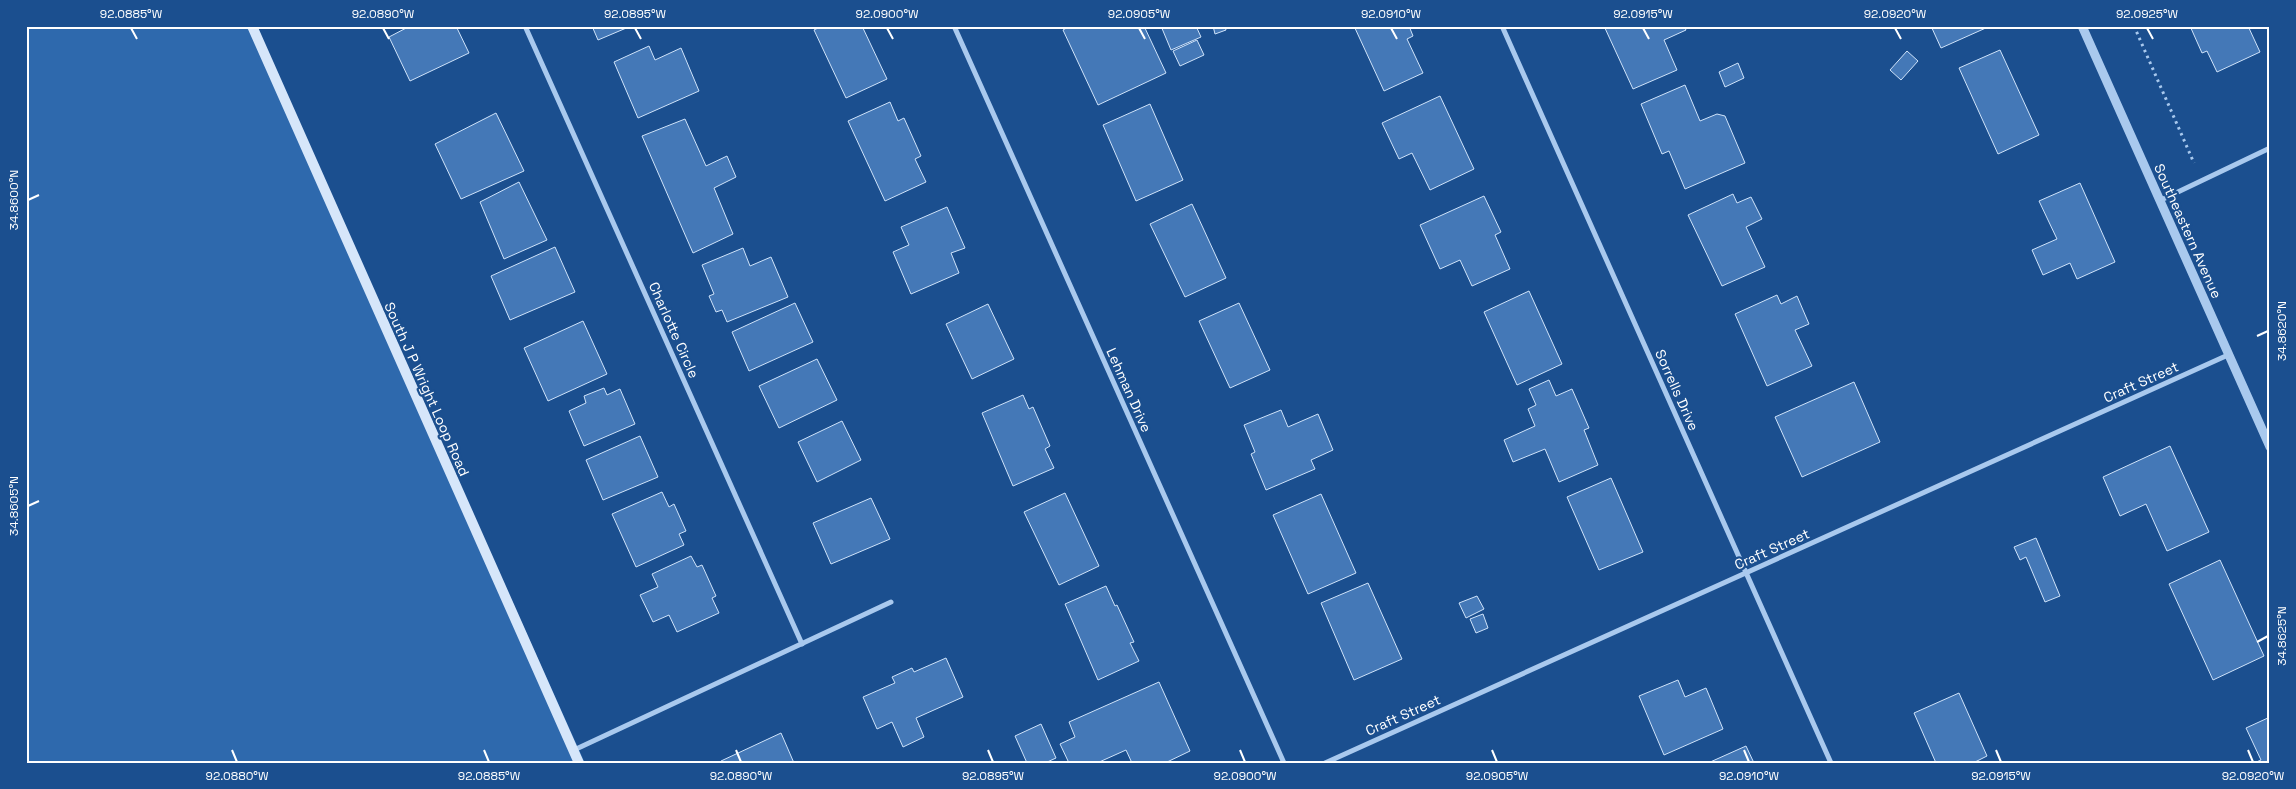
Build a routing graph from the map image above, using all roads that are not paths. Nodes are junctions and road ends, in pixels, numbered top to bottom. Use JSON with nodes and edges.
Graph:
{"nodes":[{"id":1,"x":252,"y":26,"type":"edge"},
{"id":2,"x":525,"y":26,"type":"edge"},
{"id":3,"x":954,"y":26,"type":"edge"},
{"id":4,"x":1502,"y":26,"type":"edge"},
{"id":5,"x":2082,"y":26,"type":"edge"},
{"id":6,"x":2270,"y":148,"type":"edge"},
{"id":7,"x":2159,"y":201,"type":"junction"},
{"id":8,"x":2228,"y":355,"type":"junction"},
{"id":9,"x":2270,"y":447,"type":"edge"},
{"id":10,"x":1746,"y":572,"type":"junction"},
{"id":11,"x":891,"y":602,"type":"dead end"},
{"id":12,"x":802,"y":644,"type":"junction"},
{"id":13,"x":574,"y":750,"type":"junction"},
{"id":14,"x":579,"y":763,"type":"edge"},
{"id":15,"x":1284,"y":763,"type":"edge"},
{"id":16,"x":1325,"y":763,"type":"edge"},
{"id":17,"x":1831,"y":763,"type":"edge"}],
"edges":[{"from":1,"to":13,"type":"main road","name":"South J P Wright Loop Road"},
{"from":2,"to":12,"type":"street","name":"Charlotte Circle"},
{"from":3,"to":15,"type":"street","name":"Lehman Drive"},
{"from":4,"to":10,"type":"street","name":"Sorrells Drive"},
{"from":5,"to":7,"type":"street","name":"Southeastern Avenue"},
{"from":6,"to":7,"type":"street"},
{"from":7,"to":8,"type":"street","name":"Southeastern Avenue"},
{"from":8,"to":9,"type":"street","name":"Southeastern Avenue"},
{"from":8,"to":10,"type":"street","name":"Craft Street"},
{"from":10,"to":16,"type":"street","name":"Craft Street"},
{"from":10,"to":17,"type":"street","name":"Sorrells Drive"},
{"from":11,"to":12,"type":"street"},
{"from":12,"to":13,"type":"street"},
{"from":13,"to":14,"type":"main road","name":"South J P Wright Loop Road"}]}
